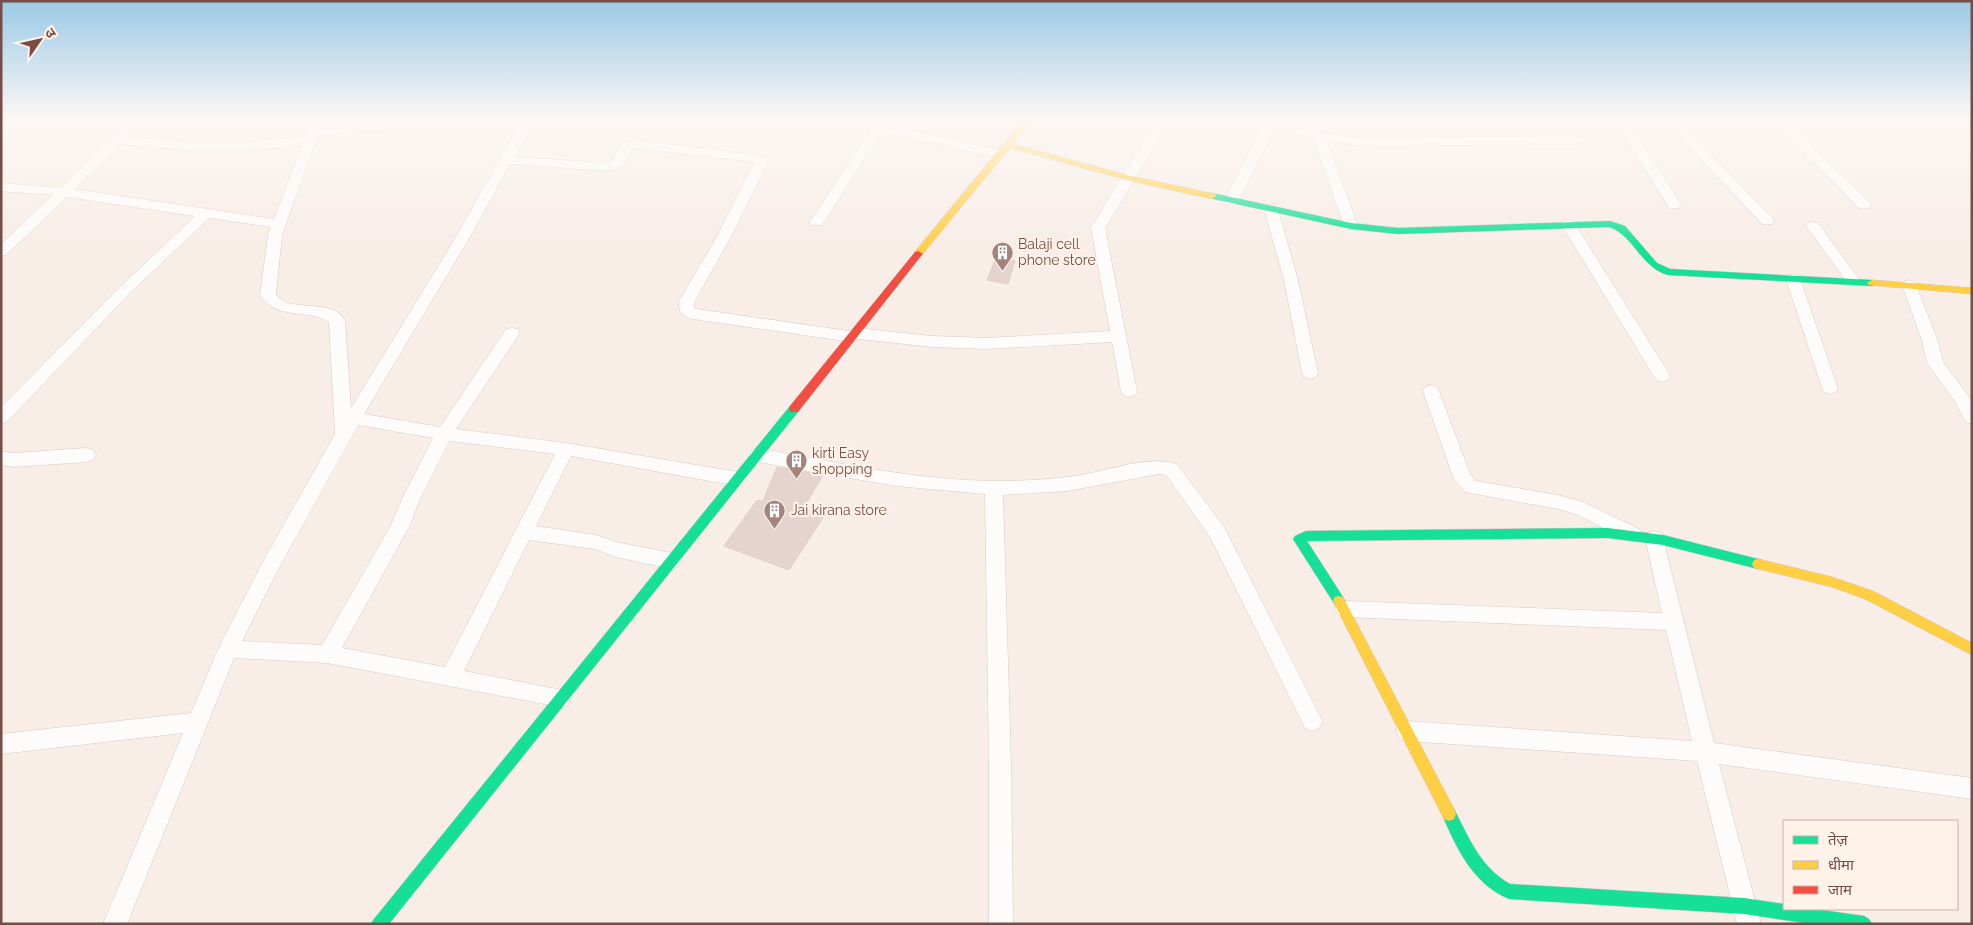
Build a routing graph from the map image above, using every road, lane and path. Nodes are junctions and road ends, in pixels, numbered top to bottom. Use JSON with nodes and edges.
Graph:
{"nodes":[{"id":1,"x":93,"y":162,"type":"edge"},
{"id":2,"x":302,"y":162,"type":"edge"},
{"id":3,"x":505,"y":162,"type":"edge"},
{"id":4,"x":538,"y":162,"type":"edge"},
{"id":5,"x":618,"y":162,"type":"edge"},
{"id":6,"x":761,"y":162,"type":"edge"},
{"id":7,"x":856,"y":162,"type":"edge"},
{"id":8,"x":994,"y":162,"type":"edge"},
{"id":9,"x":1059,"y":162,"type":"edge"},
{"id":10,"x":1140,"y":162,"type":"edge"},
{"id":11,"x":1251,"y":162,"type":"edge"},
{"id":12,"x":1328,"y":162,"type":"edge"},
{"id":13,"x":1647,"y":162,"type":"edge"},
{"id":14,"x":1710,"y":162,"type":"edge"},
{"id":15,"x":1821,"y":162,"type":"edge"},
{"id":16,"x":1130,"y":178,"type":"junction"},
{"id":17,"x":1,"y":187,"type":"edge"},
{"id":18,"x":64,"y":192,"type":"junction"},
{"id":19,"x":1231,"y":201,"type":"junction"},
{"id":20,"x":1864,"y":204,"type":"dead end"},
{"id":21,"x":1674,"y":205,"type":"dead end"},
{"id":22,"x":1271,"y":210,"type":"junction"},
{"id":23,"x":206,"y":213,"type":"junction"},
{"id":24,"x":1767,"y":221,"type":"dead end"},
{"id":25,"x":817,"y":222,"type":"dead end"},
{"id":26,"x":279,"y":224,"type":"junction"},
{"id":27,"x":1568,"y":224,"type":"junction"},
{"id":28,"x":1351,"y":226,"type":"junction"},
{"id":29,"x":1813,"y":226,"type":"dead end"},
{"id":30,"x":1,"y":252,"type":"edge"},
{"id":31,"x":1793,"y":279,"type":"junction"},
{"id":32,"x":1854,"y":282,"type":"junction"},
{"id":33,"x":1909,"y":285,"type":"junction"},
{"id":34,"x":1972,"y":291,"type":"edge"},
{"id":35,"x":512,"y":333,"type":"dead end"},
{"id":36,"x":854,"y":335,"type":"junction"},
{"id":37,"x":1119,"y":336,"type":"junction"},
{"id":38,"x":1310,"y":373,"type":"dead end"},
{"id":39,"x":1662,"y":376,"type":"dead end"},
{"id":40,"x":1830,"y":388,"type":"dead end"},
{"id":41,"x":1129,"y":392,"type":"dead end"},
{"id":42,"x":1431,"y":392,"type":"dead end"},
{"id":43,"x":1970,"y":409,"type":"edge"},
{"id":44,"x":1,"y":418,"type":"edge"},
{"id":45,"x":353,"y":418,"type":"junction"},
{"id":46,"x":444,"y":434,"type":"junction"},
{"id":47,"x":344,"y":436,"type":"junction"},
{"id":48,"x":566,"y":449,"type":"junction"},
{"id":49,"x":87,"y":455,"type":"dead end"},
{"id":50,"x":758,"y":455,"type":"junction"},
{"id":51,"x":1,"y":458,"type":"edge"},
{"id":52,"x":738,"y":479,"type":"junction"},
{"id":53,"x":994,"y":488,"type":"junction"},
{"id":54,"x":524,"y":532,"type":"junction"},
{"id":55,"x":1633,"y":535,"type":"junction"},
{"id":56,"x":1654,"y":538,"type":"junction"},
{"id":57,"x":672,"y":561,"type":"junction"},
{"id":58,"x":1345,"y":609,"type":"junction"},
{"id":59,"x":1675,"y":622,"type":"junction"},
{"id":60,"x":228,"y":648,"type":"junction"},
{"id":61,"x":1972,"y":649,"type":"edge"},
{"id":62,"x":327,"y":654,"type":"junction"},
{"id":63,"x":450,"y":677,"type":"junction"},
{"id":64,"x":561,"y":698,"type":"junction"},
{"id":65,"x":1312,"y":721,"type":"dead end"},
{"id":66,"x":198,"y":722,"type":"junction"},
{"id":67,"x":1407,"y":731,"type":"junction"},
{"id":68,"x":1,"y":744,"type":"edge"},
{"id":69,"x":1705,"y":752,"type":"junction"},
{"id":70,"x":1972,"y":789,"type":"edge"},
{"id":71,"x":1747,"y":915,"type":"edge"},
{"id":72,"x":115,"y":924,"type":"edge"},
{"id":73,"x":379,"y":924,"type":"edge"},
{"id":74,"x":1001,"y":924,"type":"edge"},
{"id":75,"x":1864,"y":924,"type":"edge"}],
"edges":[{"from":1,"to":18,"type":"street"},
{"from":2,"to":26,"type":"street"},
{"from":3,"to":45,"type":"street"},
{"from":4,"to":5,"type":"street"},
{"from":6,"to":36,"type":"street"},
{"from":7,"to":25,"type":"street"},
{"from":8,"to":36,"type":"street"},
{"from":9,"to":16,"type":"street"},
{"from":10,"to":16,"type":"street"},
{"from":11,"to":19,"type":"street"},
{"from":12,"to":28,"type":"street"},
{"from":13,"to":21,"type":"street"},
{"from":14,"to":24,"type":"street"},
{"from":15,"to":20,"type":"street"},
{"from":16,"to":19,"type":"street"},
{"from":16,"to":37,"type":"street"},
{"from":17,"to":18,"type":"street"},
{"from":18,"to":23,"type":"street"},
{"from":18,"to":30,"type":"street"},
{"from":19,"to":22,"type":"street"},
{"from":22,"to":28,"type":"street"},
{"from":22,"to":38,"type":"street"},
{"from":23,"to":26,"type":"street"},
{"from":23,"to":44,"type":"street"},
{"from":26,"to":47,"type":"street"},
{"from":27,"to":28,"type":"street"},
{"from":27,"to":31,"type":"street"},
{"from":27,"to":39,"type":"street"},
{"from":29,"to":32,"type":"street"},
{"from":31,"to":32,"type":"street"},
{"from":31,"to":40,"type":"street"},
{"from":32,"to":33,"type":"street"},
{"from":33,"to":34,"type":"street"},
{"from":33,"to":43,"type":"street"},
{"from":35,"to":46,"type":"street"},
{"from":36,"to":37,"type":"street"},
{"from":36,"to":50,"type":"street"},
{"from":37,"to":41,"type":"street"},
{"from":42,"to":55,"type":"street"},
{"from":45,"to":46,"type":"street"},
{"from":45,"to":47,"type":"street"},
{"from":46,"to":48,"type":"street"},
{"from":46,"to":62,"type":"street"},
{"from":47,"to":60,"type":"street"},
{"from":48,"to":52,"type":"street"},
{"from":48,"to":54,"type":"street"},
{"from":49,"to":51,"type":"street"},
{"from":50,"to":52,"type":"street"},
{"from":50,"to":53,"type":"street"},
{"from":52,"to":57,"type":"street"},
{"from":53,"to":65,"type":"street"},
{"from":53,"to":74,"type":"street"},
{"from":54,"to":57,"type":"street"},
{"from":54,"to":63,"type":"street"},
{"from":55,"to":56,"type":"street"},
{"from":55,"to":58,"type":"street"},
{"from":56,"to":59,"type":"street"},
{"from":56,"to":61,"type":"street"},
{"from":57,"to":64,"type":"street"},
{"from":58,"to":59,"type":"street"},
{"from":58,"to":67,"type":"street"},
{"from":59,"to":69,"type":"street"},
{"from":60,"to":62,"type":"street"},
{"from":60,"to":66,"type":"street"},
{"from":62,"to":63,"type":"street"},
{"from":63,"to":64,"type":"street"},
{"from":64,"to":73,"type":"street"},
{"from":66,"to":68,"type":"street"},
{"from":66,"to":72,"type":"street"},
{"from":67,"to":69,"type":"street"},
{"from":67,"to":71,"type":"street"},
{"from":69,"to":70,"type":"street"},
{"from":69,"to":71,"type":"street"},
{"from":71,"to":75,"type":"street"}]}
